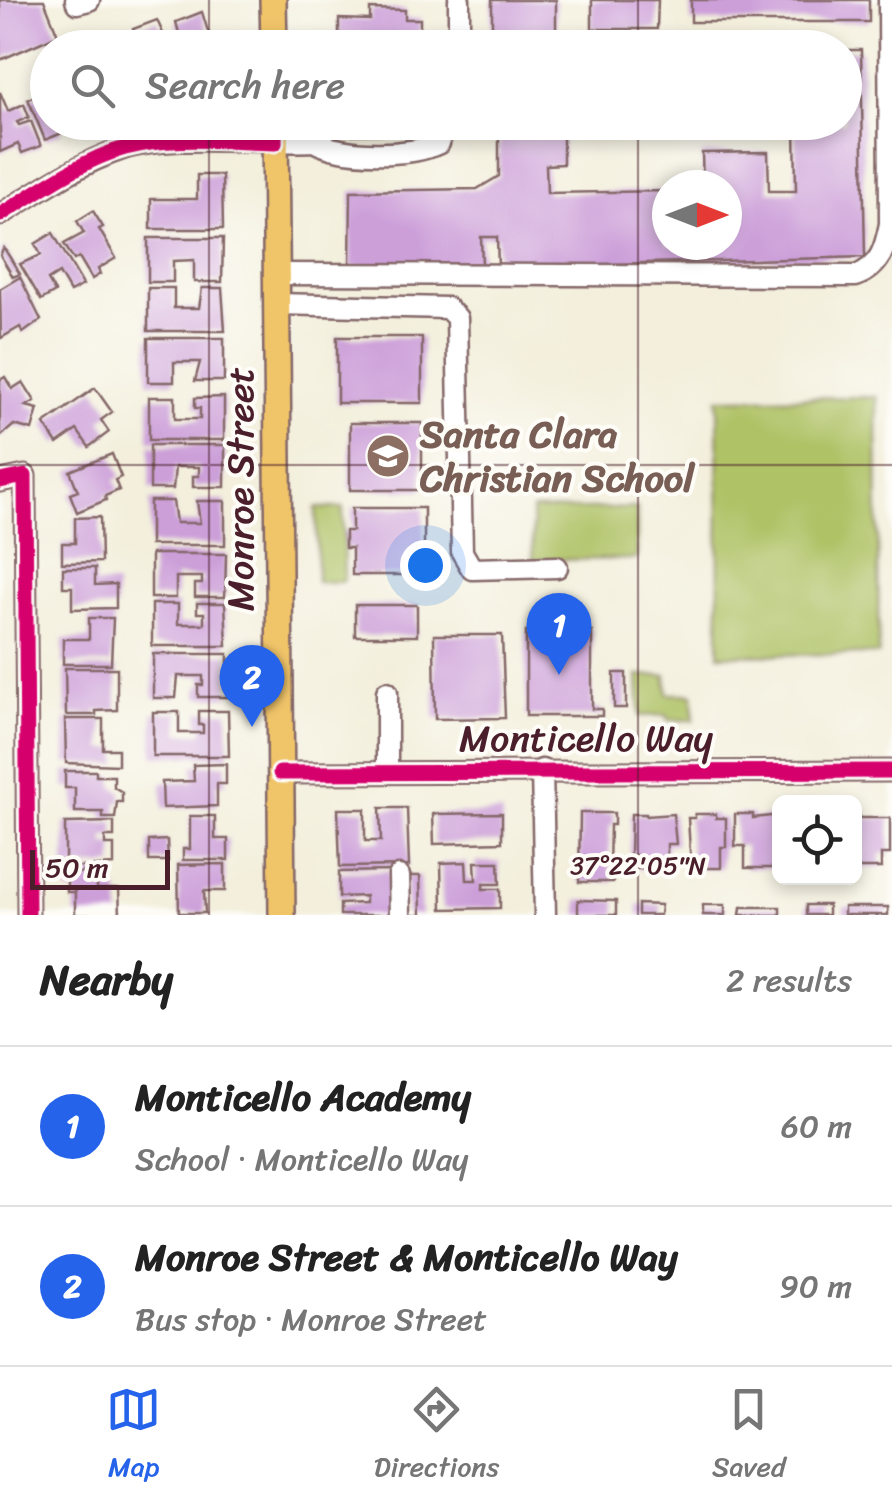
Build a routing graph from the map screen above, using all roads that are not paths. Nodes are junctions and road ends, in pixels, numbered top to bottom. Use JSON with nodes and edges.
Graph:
{"nodes":[{"id":1,"x":76,"y":0,"type":"edge"},
{"id":2,"x":89,"y":0,"type":"edge"},
{"id":3,"x":273,"y":0,"type":"edge"},
{"id":4,"x":458,"y":0,"type":"edge"},
{"id":5,"x":889,"y":0,"type":"edge"},
{"id":6,"x":274,"y":30,"type":"edge"},
{"id":7,"x":459,"y":30,"type":"edge"},
{"id":8,"x":180,"y":140,"type":"edge"},
{"id":9,"x":275,"y":140,"type":"edge"},
{"id":10,"x":305,"y":140,"type":"edge"},
{"id":11,"x":439,"y":140,"type":"edge"},
{"id":12,"x":314,"y":142,"type":"joint"},
{"id":13,"x":0,"y":214,"type":"edge"},
{"id":14,"x":276,"y":274,"type":"junction"},
{"id":15,"x":276,"y":304,"type":"junction"},
{"id":16,"x":0,"y":481,"type":"edge"},
{"id":17,"x":556,"y":567,"type":"dead end"},
{"id":18,"x":387,"y":692,"type":"dead end"},
{"id":19,"x":542,"y":770,"type":"junction"},
{"id":20,"x":387,"y":771,"type":"junction"},
{"id":21,"x":892,"y":771,"type":"edge"},
{"id":22,"x":280,"y":772,"type":"junction"},
{"id":23,"x":399,"y":876,"type":"dead end"},
{"id":24,"x":28,"y":915,"type":"edge"},
{"id":25,"x":282,"y":915,"type":"edge"},
{"id":26,"x":400,"y":915,"type":"edge"},
{"id":27,"x":544,"y":915,"type":"edge"}],
"edges":[{"from":1,"to":2,"type":"street"},
{"from":3,"to":6,"type":"main road"},
{"from":4,"to":7,"type":"street"},
{"from":5,"to":14,"type":"street"},
{"from":8,"to":13,"type":"street"},
{"from":9,"to":14,"type":"main road","name":"Monroe Street"},
{"from":10,"to":12,"type":"street"},
{"from":11,"to":12,"type":"street"},
{"from":14,"to":15,"type":"main road","name":"Monroe Street"},
{"from":15,"to":17,"type":"street"},
{"from":15,"to":22,"type":"main road","name":"Monroe Street"},
{"from":16,"to":24,"type":"street"},
{"from":18,"to":20,"type":"street"},
{"from":19,"to":20,"type":"street","name":"Monticello Way"},
{"from":19,"to":21,"type":"street","name":"Monticello Way"},
{"from":19,"to":27,"type":"street"},
{"from":20,"to":22,"type":"street","name":"Monticello Way"},
{"from":22,"to":25,"type":"main road","name":"Monroe Street"},
{"from":23,"to":26,"type":"street"}]}
